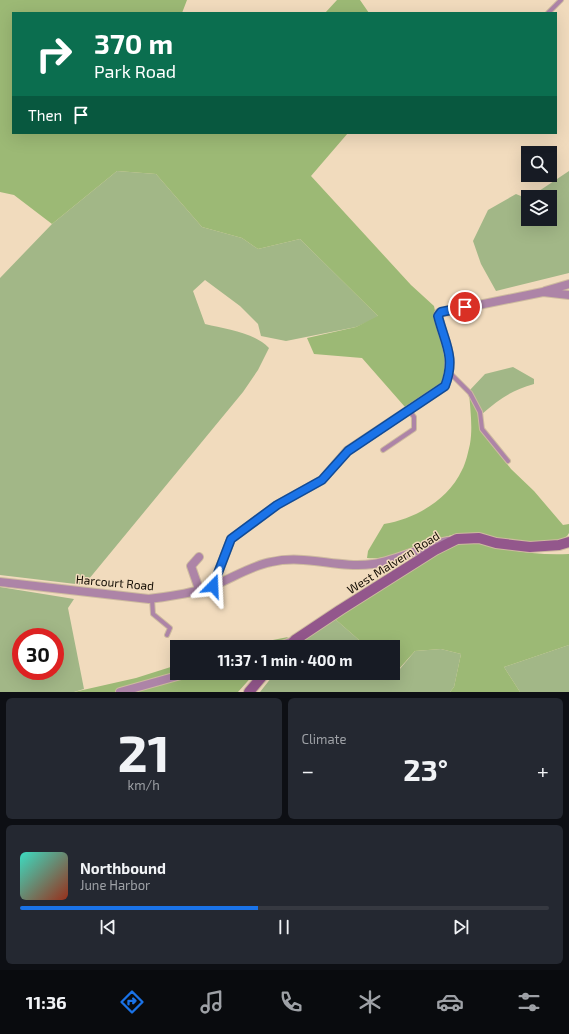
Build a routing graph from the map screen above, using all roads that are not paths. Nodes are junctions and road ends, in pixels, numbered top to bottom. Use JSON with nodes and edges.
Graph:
{"nodes":[{"id":1,"x":561,"y":0,"type":"edge"},
{"id":2,"x":549,"y":12,"type":"edge"},
{"id":3,"x":569,"y":284,"type":"edge"},
{"id":4,"x":542,"y":292,"type":"junction"},
{"id":5,"x":569,"y":295,"type":"edge"},
{"id":6,"x":450,"y":373,"type":"junction"},
{"id":7,"x":409,"y":410,"type":"junction"},
{"id":8,"x":383,"y":450,"type":"dead end"},
{"id":9,"x":508,"y":461,"type":"dead end"},
{"id":10,"x":457,"y":539,"type":"junction"},
{"id":11,"x":569,"y":542,"type":"edge"},
{"id":12,"x":199,"y":557,"type":"dead end"},
{"id":13,"x":0,"y":582,"type":"edge"},
{"id":14,"x":213,"y":586,"type":"junction"},
{"id":15,"x":199,"y":589,"type":"junction"},
{"id":16,"x":152,"y":598,"type":"junction"},
{"id":17,"x":167,"y":635,"type":"dead end"},
{"id":18,"x":298,"y":640,"type":"edge"},
{"id":19,"x":170,"y":678,"type":"edge"},
{"id":20,"x":259,"y":680,"type":"edge"},
{"id":21,"x":120,"y":692,"type":"edge"},
{"id":22,"x":249,"y":692,"type":"edge"}],
"edges":[{"from":1,"to":2,"type":"lane"},
{"from":3,"to":4,"type":"street"},
{"from":4,"to":5,"type":"street"},
{"from":4,"to":6,"type":"street"},
{"from":6,"to":7,"type":"street"},
{"from":6,"to":9,"type":"lane"},
{"from":7,"to":8,"type":"lane"},
{"from":7,"to":14,"type":"street"},
{"from":10,"to":11,"type":"main road","name":"West Malvern Road"},
{"from":10,"to":14,"type":"street","name":"Harcourt Road"},
{"from":10,"to":18,"type":"main road","name":"West Malvern Road"},
{"from":12,"to":15,"type":"street"},
{"from":13,"to":16,"type":"street","name":"Harcourt Road"},
{"from":14,"to":15,"type":"street","name":"Harcourt Road"},
{"from":15,"to":16,"type":"street","name":"Harcourt Road"},
{"from":16,"to":17,"type":"lane"},
{"from":19,"to":21,"type":"street"},
{"from":20,"to":22,"type":"main road"}]}
